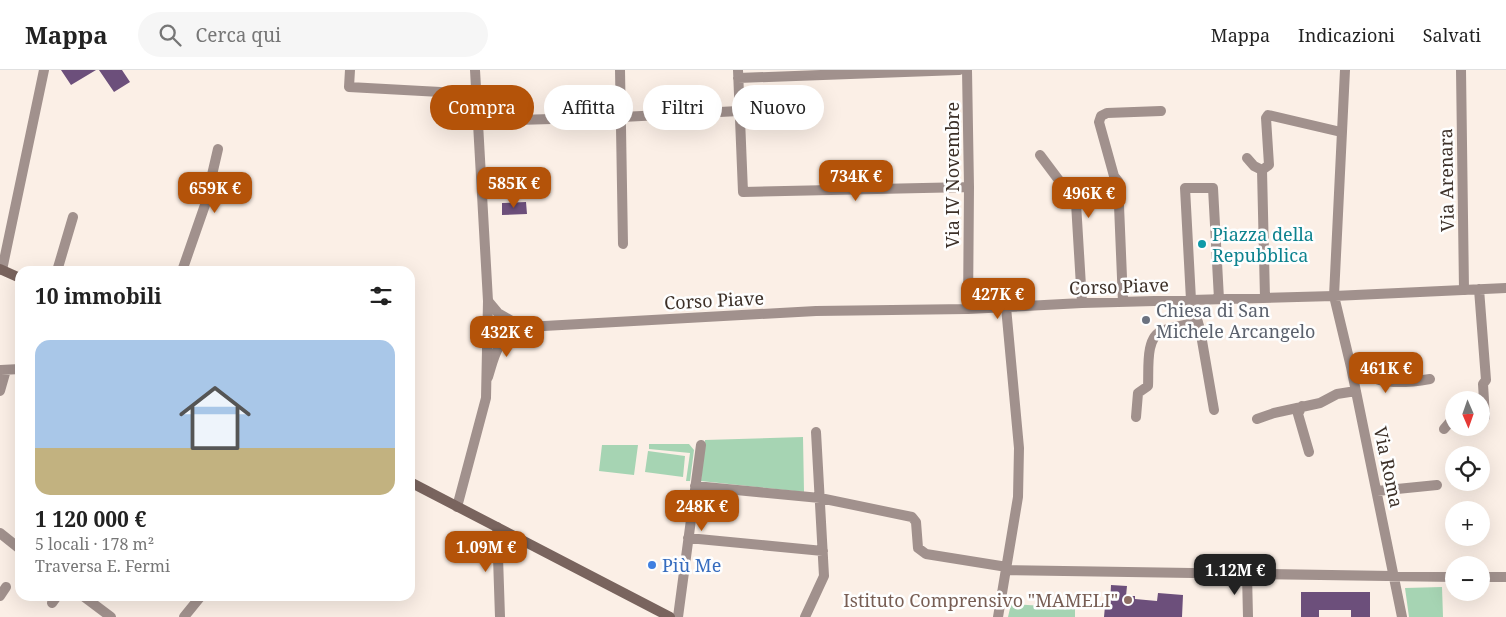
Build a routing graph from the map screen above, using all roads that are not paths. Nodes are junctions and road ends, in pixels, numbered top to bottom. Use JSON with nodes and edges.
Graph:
{"nodes":[{"id":1,"x":44,"y":70,"type":"edge"},
{"id":2,"x":350,"y":70,"type":"edge"},
{"id":3,"x":476,"y":70,"type":"edge"},
{"id":4,"x":620,"y":70,"type":"edge"},
{"id":5,"x":959,"y":70,"type":"edge"},
{"id":6,"x":967,"y":70,"type":"edge"},
{"id":7,"x":1345,"y":70,"type":"edge"},
{"id":8,"x":1461,"y":70,"type":"edge"},
{"id":9,"x":738,"y":74,"type":"edge"},
{"id":10,"x":477,"y":85,"type":"edge"},
{"id":11,"x":621,"y":85,"type":"edge"},
{"id":12,"x":430,"y":91,"type":"edge"},
{"id":13,"x":732,"y":111,"type":"edge"},
{"id":14,"x":1161,"y":112,"type":"dead end"},
{"id":15,"x":633,"y":116,"type":"edge"},
{"id":16,"x":478,"y":130,"type":"edge"},
{"id":17,"x":622,"y":130,"type":"edge"},
{"id":18,"x":740,"y":130,"type":"edge"},
{"id":19,"x":1341,"y":132,"type":"junction"},
{"id":20,"x":218,"y":149,"type":"dead end"},
{"id":21,"x":1040,"y":155,"type":"dead end"},
{"id":22,"x":1247,"y":158,"type":"dead end"},
{"id":23,"x":1262,"y":170,"type":"junction"},
{"id":24,"x":969,"y":187,"type":"junction"},
{"id":25,"x":73,"y":217,"type":"dead end"},
{"id":26,"x":623,"y":244,"type":"dead end"},
{"id":27,"x":58,"y":266,"type":"edge"},
{"id":28,"x":184,"y":266,"type":"edge"},
{"id":29,"x":1,"y":269,"type":"edge"},
{"id":30,"x":15,"y":276,"type":"edge"},
{"id":31,"x":1506,"y":288,"type":"edge"},
{"id":32,"x":1479,"y":289,"type":"junction"},
{"id":33,"x":1464,"y":290,"type":"junction"},
{"id":34,"x":1334,"y":296,"type":"junction"},
{"id":35,"x":1265,"y":298,"type":"junction"},
{"id":36,"x":1219,"y":299,"type":"junction"},
{"id":37,"x":1191,"y":300,"type":"junction"},
{"id":38,"x":488,"y":301,"type":"junction"},
{"id":39,"x":1123,"y":302,"type":"junction"},
{"id":40,"x":1082,"y":303,"type":"junction"},
{"id":41,"x":1006,"y":307,"type":"junction"},
{"id":42,"x":968,"y":309,"type":"junction"},
{"id":43,"x":1198,"y":322,"type":"junction"},
{"id":44,"x":523,"y":327,"type":"junction"},
{"id":45,"x":488,"y":329,"type":"junction"},
{"id":46,"x":1351,"y":367,"type":"junction"},
{"id":47,"x":3,"y":370,"type":"edge"},
{"id":48,"x":1430,"y":379,"type":"dead end"},
{"id":49,"x":487,"y":383,"type":"junction"},
{"id":50,"x":0,"y":391,"type":"edge"},
{"id":51,"x":1356,"y":391,"type":"junction"},
{"id":52,"x":1482,"y":391,"type":"edge"},
{"id":53,"x":1302,"y":406,"type":"junction"},
{"id":54,"x":1214,"y":410,"type":"dead end"},
{"id":55,"x":1136,"y":417,"type":"dead end"},
{"id":56,"x":1257,"y":419,"type":"dead end"},
{"id":57,"x":816,"y":432,"type":"dead end"},
{"id":58,"x":701,"y":445,"type":"dead end"},
{"id":59,"x":1309,"y":452,"type":"dead end"},
{"id":60,"x":415,"y":485,"type":"edge"},
{"id":61,"x":1437,"y":485,"type":"dead end"},
{"id":62,"x":695,"y":486,"type":"junction"},
{"id":63,"x":1377,"y":491,"type":"junction"},
{"id":64,"x":820,"y":498,"type":"junction"},
{"id":65,"x":457,"y":507,"type":"junction"},
{"id":66,"x":497,"y":527,"type":"junction"},
{"id":67,"x":0,"y":534,"type":"edge"},
{"id":68,"x":688,"y":538,"type":"junction"},
{"id":69,"x":15,"y":545,"type":"edge"},
{"id":70,"x":823,"y":551,"type":"junction"},
{"id":71,"x":1006,"y":569,"type":"junction"},
{"id":72,"x":1247,"y":574,"type":"junction"},
{"id":73,"x":1394,"y":576,"type":"junction"},
{"id":74,"x":1445,"y":577,"type":"edge"},
{"id":75,"x":1490,"y":577,"type":"edge"},
{"id":76,"x":1506,"y":577,"type":"edge"},
{"id":77,"x":90,"y":601,"type":"edge"},
{"id":78,"x":197,"y":601,"type":"edge"},
{"id":79,"x":112,"y":617,"type":"edge"},
{"id":80,"x":184,"y":617,"type":"edge"},
{"id":81,"x":500,"y":617,"type":"edge"},
{"id":82,"x":670,"y":617,"type":"edge"},
{"id":83,"x":678,"y":617,"type":"edge"},
{"id":84,"x":805,"y":617,"type":"edge"},
{"id":85,"x":998,"y":617,"type":"edge"},
{"id":86,"x":1248,"y":617,"type":"edge"},
{"id":87,"x":1402,"y":617,"type":"edge"}],
"edges":[{"from":1,"to":29,"type":"street"},
{"from":2,"to":12,"type":"street"},
{"from":3,"to":10,"type":"street"},
{"from":4,"to":11,"type":"street"},
{"from":5,"to":9,"type":"street"},
{"from":6,"to":24,"type":"street","name":"Via IV Novembre"},
{"from":7,"to":19,"type":"street","name":"Via Roma"},
{"from":8,"to":33,"type":"street","name":"Via Arenara"},
{"from":13,"to":15,"type":"street"},
{"from":14,"to":39,"type":"street"},
{"from":16,"to":38,"type":"street"},
{"from":17,"to":26,"type":"street"},
{"from":18,"to":24,"type":"street"},
{"from":19,"to":23,"type":"street"},
{"from":19,"to":34,"type":"street","name":"Via Roma"},
{"from":20,"to":28,"type":"street"},
{"from":21,"to":40,"type":"street"},
{"from":22,"to":23,"type":"street"},
{"from":23,"to":35,"type":"street"},
{"from":24,"to":42,"type":"street","name":"Via IV Novembre"},
{"from":25,"to":27,"type":"street"},
{"from":29,"to":30,"type":"main road"},
{"from":31,"to":32,"type":"street","name":"Corso Piave"},
{"from":32,"to":33,"type":"street","name":"Corso Piave"},
{"from":32,"to":52,"type":"street"},
{"from":33,"to":34,"type":"street","name":"Corso Piave"},
{"from":34,"to":35,"type":"street","name":"Corso Piave"},
{"from":34,"to":46,"type":"street","name":"Via Roma"},
{"from":35,"to":36,"type":"street","name":"Corso Piave"},
{"from":36,"to":37,"type":"street","name":"Corso Piave"},
{"from":36,"to":37,"type":"street"},
{"from":37,"to":39,"type":"street","name":"Corso Piave"},
{"from":37,"to":43,"type":"street"},
{"from":38,"to":44,"type":"street"},
{"from":38,"to":45,"type":"street"},
{"from":39,"to":40,"type":"street","name":"Corso Piave"},
{"from":40,"to":41,"type":"street","name":"Corso Piave"},
{"from":41,"to":42,"type":"street","name":"Corso Piave"},
{"from":41,"to":71,"type":"street"},
{"from":42,"to":44,"type":"street","name":"Corso Piave"},
{"from":43,"to":54,"type":"street"},
{"from":43,"to":55,"type":"street"},
{"from":44,"to":45,"type":"street","name":"Corso Piave"},
{"from":44,"to":49,"type":"street","name":"Corso Piave"},
{"from":45,"to":49,"type":"street"},
{"from":46,"to":48,"type":"street"},
{"from":46,"to":51,"type":"street","name":"Via Roma"},
{"from":47,"to":50,"type":"street"},
{"from":49,"to":65,"type":"street"},
{"from":51,"to":53,"type":"street"},
{"from":51,"to":63,"type":"street","name":"Via Roma"},
{"from":53,"to":56,"type":"street"},
{"from":53,"to":59,"type":"street"},
{"from":57,"to":64,"type":"street"},
{"from":58,"to":62,"type":"street"},
{"from":60,"to":65,"type":"main road"},
{"from":61,"to":63,"type":"street"},
{"from":62,"to":64,"type":"street"},
{"from":62,"to":68,"type":"street"},
{"from":63,"to":73,"type":"street","name":"Via Roma"},
{"from":64,"to":70,"type":"street"},
{"from":64,"to":71,"type":"street"},
{"from":65,"to":66,"type":"main road"},
{"from":66,"to":81,"type":"street"},
{"from":66,"to":82,"type":"main road"},
{"from":67,"to":69,"type":"street"},
{"from":68,"to":70,"type":"street"},
{"from":68,"to":83,"type":"street"},
{"from":70,"to":84,"type":"street"},
{"from":71,"to":72,"type":"street"},
{"from":71,"to":85,"type":"street"},
{"from":72,"to":73,"type":"street"},
{"from":72,"to":86,"type":"street"},
{"from":73,"to":74,"type":"street"},
{"from":73,"to":87,"type":"street","name":"Via Roma"},
{"from":75,"to":76,"type":"street"},
{"from":77,"to":79,"type":"street"},
{"from":78,"to":80,"type":"street"}]}
